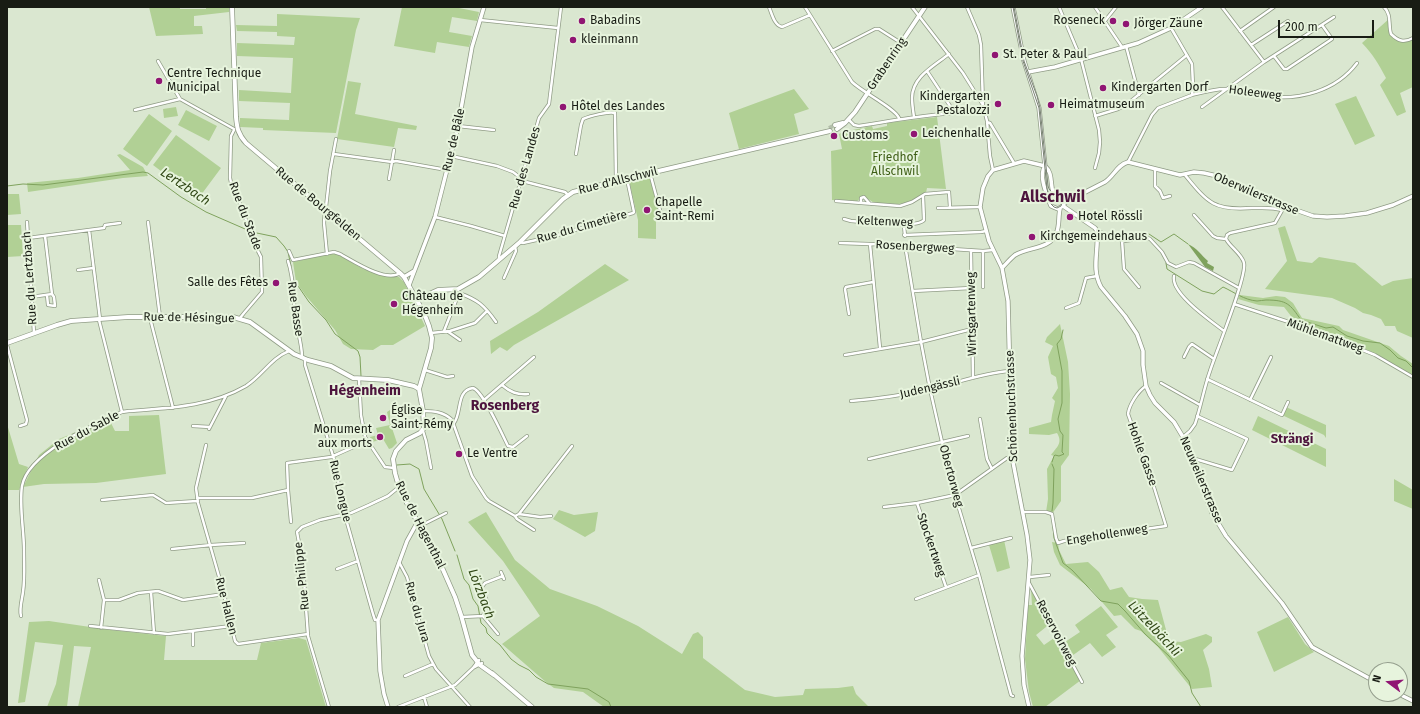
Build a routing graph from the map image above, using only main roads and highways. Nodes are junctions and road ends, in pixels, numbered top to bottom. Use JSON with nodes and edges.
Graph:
{"nodes":[{"id":1,"x":232,"y":7,"type":"edge"},
{"id":2,"x":925,"y":7,"type":"edge"},
{"id":3,"x":836,"y":127,"type":"tunnel mouth"},
{"id":4,"x":828,"y":130,"type":"tunnel mouth"},
{"id":5,"x":416,"y":300,"type":"junction"},
{"id":6,"x":7,"y":344,"type":"edge"},
{"id":7,"x":419,"y":389,"type":"junction"},
{"id":8,"x":532,"y":707,"type":"edge"}],
"edges":[{"from":1,"to":5,"type":"main road","name":"Rue de Bourgfelden"},
{"from":2,"to":3,"type":"main road","name":"Grabenring"},
{"from":4,"to":5,"type":"main road","name":"Rue d'Allschwil"},
{"from":5,"to":7,"type":"main road","name":"Rue de Bourgfelden"},
{"from":6,"to":7,"type":"main road","name":"Rue de Hésingue"},
{"from":7,"to":8,"type":"main road","name":"Rue de Hagenthal"}]}
